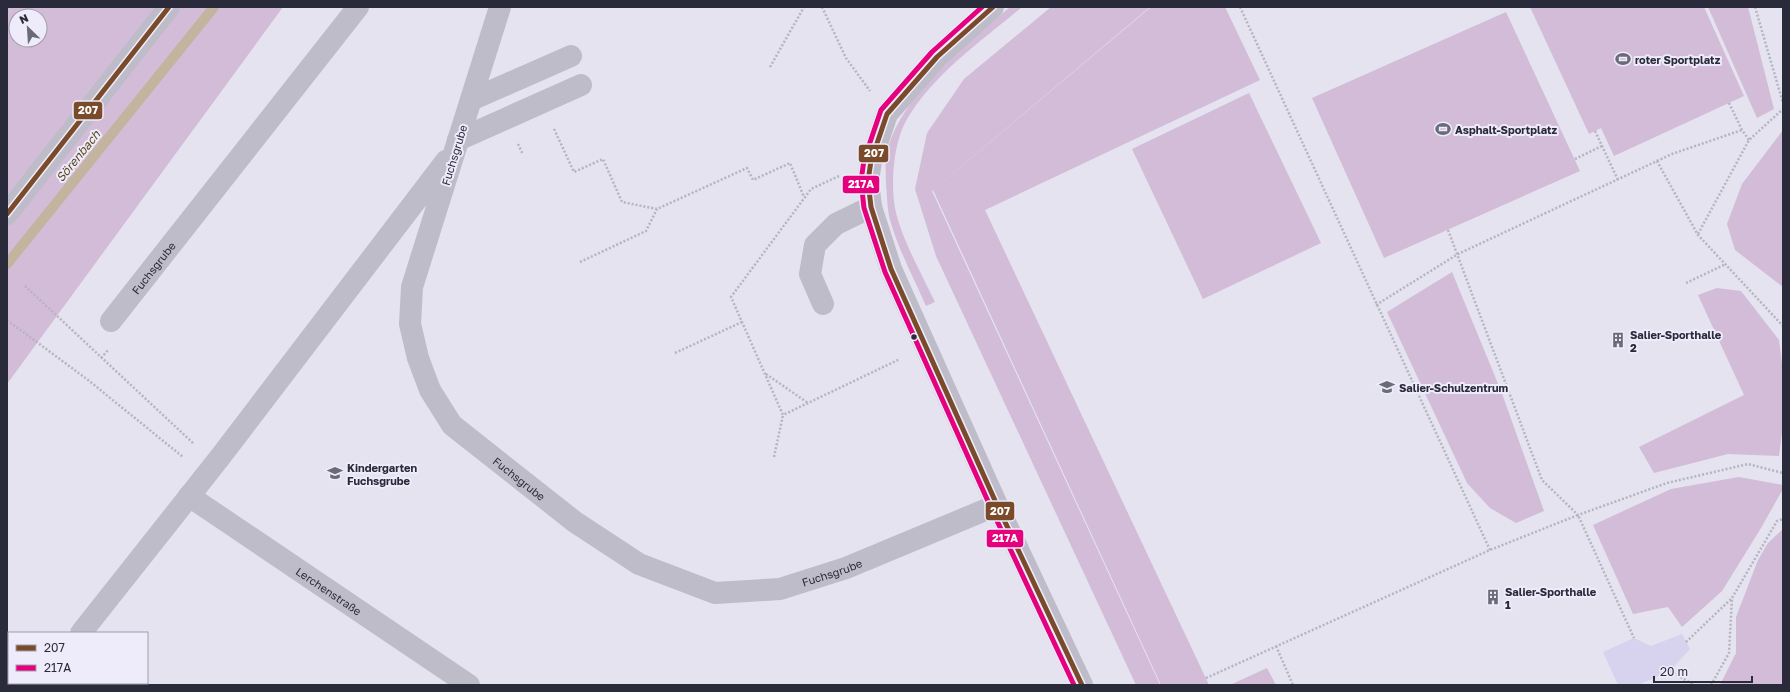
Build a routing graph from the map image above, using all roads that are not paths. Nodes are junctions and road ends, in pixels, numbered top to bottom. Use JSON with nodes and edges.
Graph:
{"nodes":[{"id":1,"x":168,"y":7,"type":"edge"},
{"id":2,"x":358,"y":7,"type":"edge"},
{"id":3,"x":500,"y":7,"type":"edge"},
{"id":4,"x":993,"y":7,"type":"edge"},
{"id":5,"x":571,"y":56,"type":"dead end"},
{"id":6,"x":582,"y":85,"type":"dead end"},
{"id":7,"x":471,"y":100,"type":"junction"},
{"id":8,"x":457,"y":144,"type":"junction"},
{"id":9,"x":871,"y":207,"type":"junction"},
{"id":10,"x":7,"y":214,"type":"edge"},
{"id":11,"x":824,"y":304,"type":"dead end"},
{"id":12,"x":111,"y":321,"type":"dead end"},
{"id":13,"x":189,"y":496,"type":"junction"},
{"id":14,"x":997,"y":505,"type":"junction"},
{"id":15,"x":82,"y":632,"type":"edge"},
{"id":16,"x":469,"y":685,"type":"edge"},
{"id":17,"x":1082,"y":685,"type":"edge"}],
"edges":[{"from":1,"to":10,"type":"street"},
{"from":2,"to":12,"type":"street","name":"Fuchsgrube"},
{"from":3,"to":7,"type":"street","name":"Fuchsgrube"},
{"from":4,"to":9,"type":"street"},
{"from":5,"to":7,"type":"street"},
{"from":6,"to":8,"type":"street"},
{"from":7,"to":8,"type":"street","name":"Fuchsgrube"},
{"from":8,"to":13,"type":"street"},
{"from":8,"to":14,"type":"street","name":"Fuchsgrube"},
{"from":9,"to":11,"type":"street"},
{"from":9,"to":14,"type":"street"},
{"from":13,"to":15,"type":"street"},
{"from":13,"to":16,"type":"street","name":"Lerchenstraße"},
{"from":14,"to":17,"type":"street"}]}
